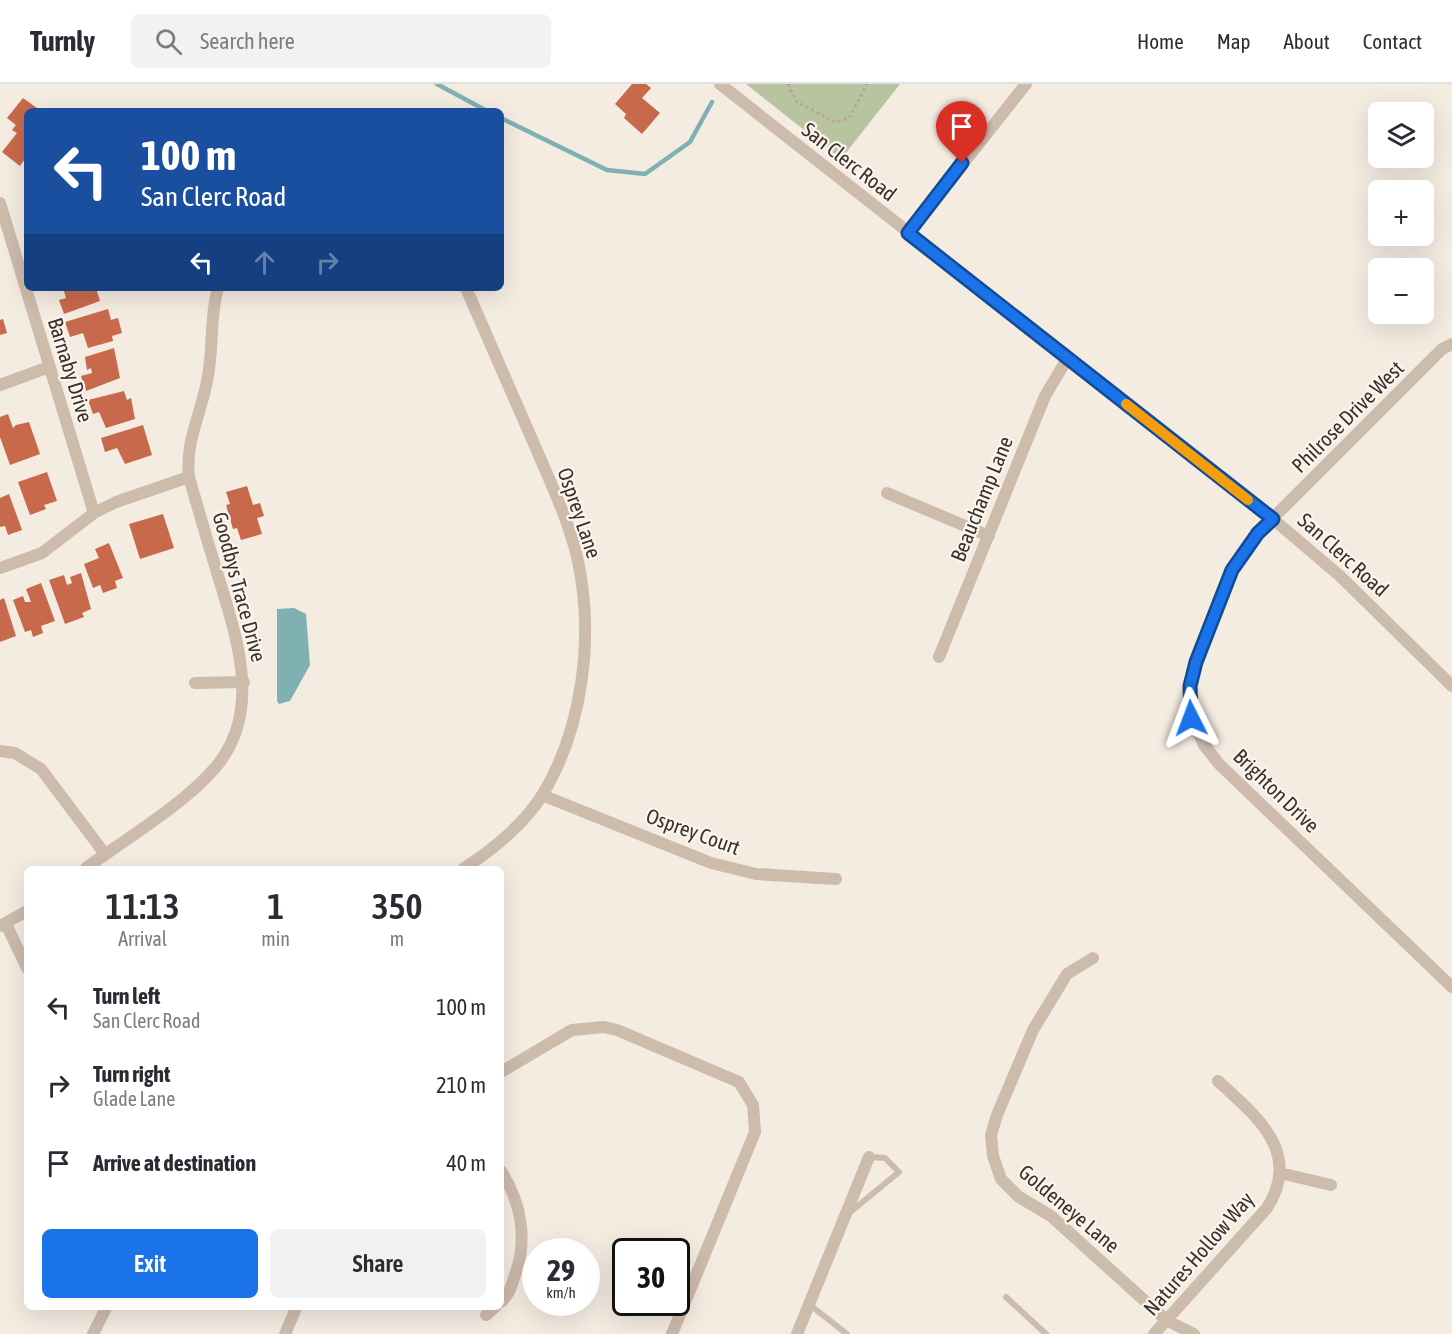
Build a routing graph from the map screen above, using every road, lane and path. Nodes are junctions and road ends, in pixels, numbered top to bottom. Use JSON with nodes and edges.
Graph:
{"nodes":[{"id":1,"x":720,"y":84,"type":"edge"},
{"id":2,"x":788,"y":84,"type":"edge"},
{"id":3,"x":867,"y":84,"type":"edge"},
{"id":4,"x":1026,"y":84,"type":"edge"},
{"id":5,"x":0,"y":203,"type":"edge"},
{"id":6,"x":908,"y":233,"type":"junction"},
{"id":7,"x":24,"y":283,"type":"edge"},
{"id":8,"x":26,"y":291,"type":"edge"},
{"id":9,"x":217,"y":291,"type":"edge"},
{"id":10,"x":467,"y":291,"type":"edge"},
{"id":11,"x":1452,"y":344,"type":"edge"},
{"id":12,"x":1067,"y":359,"type":"junction"},
{"id":13,"x":49,"y":367,"type":"junction"},
{"id":14,"x":0,"y":385,"type":"edge"},
{"id":15,"x":189,"y":477,"type":"junction"},
{"id":16,"x":887,"y":493,"type":"dead end"},
{"id":17,"x":94,"y":513,"type":"junction"},
{"id":18,"x":1273,"y":519,"type":"junction"},
{"id":19,"x":989,"y":536,"type":"junction"},
{"id":20,"x":0,"y":568,"type":"edge"},
{"id":21,"x":939,"y":657,"type":"dead end"},
{"id":22,"x":244,"y":682,"type":"junction"},
{"id":23,"x":195,"y":683,"type":"dead end"},
{"id":24,"x":1452,"y":686,"type":"edge"},
{"id":25,"x":0,"y":751,"type":"edge"},
{"id":26,"x":542,"y":795,"type":"junction"},
{"id":27,"x":105,"y":854,"type":"junction"},
{"id":28,"x":89,"y":866,"type":"edge"},
{"id":29,"x":467,"y":866,"type":"edge"},
{"id":30,"x":836,"y":879,"type":"dead end"},
{"id":31,"x":24,"y":913,"type":"edge"},
{"id":32,"x":3,"y":925,"type":"edge"},
{"id":33,"x":1093,"y":958,"type":"dead end"},
{"id":34,"x":24,"y":963,"type":"edge"},
{"id":35,"x":1452,"y":987,"type":"edge"},
{"id":36,"x":504,"y":1070,"type":"edge"},
{"id":37,"x":1218,"y":1081,"type":"dead end"},
{"id":38,"x":869,"y":1157,"type":"joint"},
{"id":39,"x":1280,"y":1173,"type":"junction"},
{"id":40,"x":504,"y":1177,"type":"edge"},
{"id":41,"x":1332,"y":1185,"type":"dead end"},
{"id":42,"x":844,"y":1218,"type":"junction"},
{"id":43,"x":1006,"y":1298,"type":"dead end"},
{"id":44,"x":504,"y":1300,"type":"edge"},
{"id":45,"x":809,"y":1305,"type":"junction"},
{"id":46,"x":105,"y":1310,"type":"edge"},
{"id":47,"x":295,"y":1310,"type":"edge"},
{"id":48,"x":1166,"y":1320,"type":"junction"},
{"id":49,"x":93,"y":1334,"type":"edge"},
{"id":50,"x":285,"y":1334,"type":"edge"},
{"id":51,"x":672,"y":1334,"type":"edge"},
{"id":52,"x":797,"y":1334,"type":"edge"},
{"id":53,"x":847,"y":1334,"type":"edge"},
{"id":54,"x":1046,"y":1334,"type":"edge"},
{"id":55,"x":1154,"y":1334,"type":"edge"},
{"id":56,"x":1194,"y":1334,"type":"edge"}],
"edges":[{"from":1,"to":6,"type":"street","name":"San Clerc Road"},
{"from":2,"to":3,"type":"path"},
{"from":4,"to":6,"type":"street"},
{"from":5,"to":7,"type":"street","name":"Barnaby Drive"},
{"from":6,"to":12,"type":"street","name":"San Clerc Road"},
{"from":8,"to":13,"type":"street","name":"Barnaby Drive"},
{"from":9,"to":15,"type":"street","name":"Goodbys Trace Drive"},
{"from":10,"to":26,"type":"street","name":"Osprey Lane"},
{"from":11,"to":18,"type":"street","name":"Philrose Drive West"},
{"from":12,"to":18,"type":"street","name":"San Clerc Road"},
{"from":12,"to":19,"type":"street","name":"Beauchamp Lane"},
{"from":13,"to":14,"type":"street"},
{"from":13,"to":17,"type":"street","name":"Barnaby Drive"},
{"from":15,"to":17,"type":"street"},
{"from":15,"to":22,"type":"street","name":"Goodbys Trace Drive"},
{"from":16,"to":19,"type":"street"},
{"from":17,"to":20,"type":"street"},
{"from":18,"to":24,"type":"street","name":"San Clerc Road"},
{"from":18,"to":35,"type":"street","name":"Brighton Drive"},
{"from":19,"to":21,"type":"street","name":"Beauchamp Lane"},
{"from":22,"to":23,"type":"street"},
{"from":22,"to":27,"type":"street","name":"Goodbys Trace Drive"},
{"from":25,"to":27,"type":"street"},
{"from":26,"to":29,"type":"street","name":"Osprey Lane"},
{"from":26,"to":30,"type":"street","name":"Osprey Court"},
{"from":27,"to":28,"type":"street","name":"Goodbys Trace Drive"},
{"from":31,"to":32,"type":"street"},
{"from":32,"to":34,"type":"street"},
{"from":33,"to":48,"type":"street","name":"Goldeneye Lane"},
{"from":36,"to":51,"type":"street"},
{"from":37,"to":39,"type":"street","name":"Natures Hollow Way"},
{"from":38,"to":42,"type":"street"},
{"from":38,"to":42,"type":"lane"},
{"from":39,"to":41,"type":"street"},
{"from":39,"to":48,"type":"street","name":"Natures Hollow Way"},
{"from":40,"to":44,"type":"street"},
{"from":42,"to":45,"type":"street"},
{"from":43,"to":54,"type":"lane"},
{"from":45,"to":52,"type":"street"},
{"from":45,"to":53,"type":"lane"},
{"from":46,"to":49,"type":"street"},
{"from":47,"to":50,"type":"street"},
{"from":48,"to":55,"type":"street","name":"Natures Hollow Way"},
{"from":48,"to":56,"type":"street","name":"Goldeneye Lane"}]}
